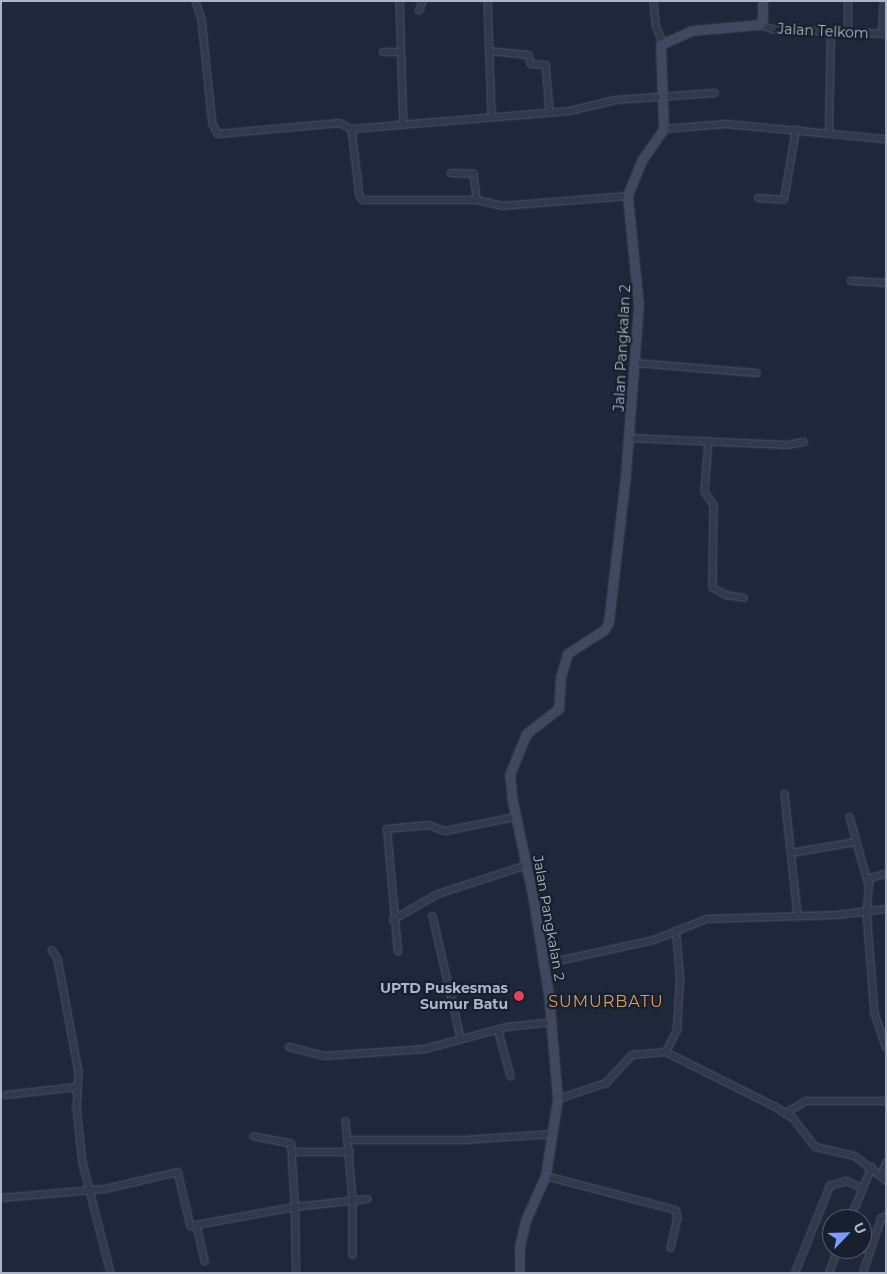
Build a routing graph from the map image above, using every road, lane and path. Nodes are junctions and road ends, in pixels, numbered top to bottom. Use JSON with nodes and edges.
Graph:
{"nodes":[{"id":1,"x":196,"y":1,"type":"edge"},
{"id":2,"x":400,"y":1,"type":"edge"},
{"id":3,"x":422,"y":1,"type":"edge"},
{"id":4,"x":488,"y":1,"type":"edge"},
{"id":5,"x":654,"y":1,"type":"edge"},
{"id":6,"x":764,"y":1,"type":"edge"},
{"id":7,"x":848,"y":1,"type":"edge"},
{"id":8,"x":884,"y":1,"type":"edge"},
{"id":9,"x":419,"y":11,"type":"dead end"},
{"id":10,"x":760,"y":25,"type":"junction"},
{"id":11,"x":831,"y":32,"type":"junction"},
{"id":12,"x":848,"y":32,"type":"junction"},
{"id":13,"x":884,"y":34,"type":"edge"},
{"id":14,"x":663,"y":42,"type":"junction"},
{"id":15,"x":490,"y":51,"type":"junction"},
{"id":16,"x":383,"y":52,"type":"dead end"},
{"id":17,"x":401,"y":52,"type":"junction"},
{"id":18,"x":715,"y":93,"type":"dead end"},
{"id":19,"x":663,"y":95,"type":"junction"},
{"id":20,"x":550,"y":111,"type":"junction"},
{"id":21,"x":492,"y":116,"type":"junction"},
{"id":22,"x":404,"y":125,"type":"junction"},
{"id":23,"x":352,"y":129,"type":"junction"},
{"id":24,"x":664,"y":129,"type":"junction"},
{"id":25,"x":796,"y":130,"type":"junction"},
{"id":26,"x":829,"y":132,"type":"junction"},
{"id":27,"x":886,"y":139,"type":"edge"},
{"id":28,"x":451,"y":173,"type":"dead end"},
{"id":29,"x":628,"y":196,"type":"junction"},
{"id":30,"x":758,"y":198,"type":"dead end"},
{"id":31,"x":477,"y":200,"type":"junction"},
{"id":32,"x":851,"y":281,"type":"dead end"},
{"id":33,"x":886,"y":283,"type":"edge"},
{"id":34,"x":636,"y":363,"type":"junction"},
{"id":35,"x":757,"y":373,"type":"dead end"},
{"id":36,"x":629,"y":438,"type":"junction"},
{"id":37,"x":709,"y":441,"type":"junction"},
{"id":38,"x":804,"y":442,"type":"dead end"},
{"id":39,"x":744,"y":598,"type":"dead end"},
{"id":40,"x":785,"y":794,"type":"dead end"},
{"id":41,"x":516,"y":817,"type":"junction"},
{"id":42,"x":850,"y":817,"type":"dead end"},
{"id":43,"x":856,"y":842,"type":"junction"},
{"id":44,"x":791,"y":853,"type":"junction"},
{"id":45,"x":527,"y":865,"type":"junction"},
{"id":46,"x":886,"y":874,"type":"edge"},
{"id":47,"x":869,"y":884,"type":"junction"},
{"id":48,"x":886,"y":909,"type":"edge"},
{"id":49,"x":867,"y":912,"type":"junction"},
{"id":50,"x":433,"y":916,"type":"dead end"},
{"id":51,"x":798,"y":916,"type":"junction"},
{"id":52,"x":393,"y":920,"type":"junction"},
{"id":53,"x":676,"y":931,"type":"junction"},
{"id":54,"x":52,"y":950,"type":"dead end"},
{"id":55,"x":398,"y":952,"type":"dead end"},
{"id":56,"x":544,"y":964,"type":"junction"},
{"id":57,"x":553,"y":1022,"type":"junction"},
{"id":58,"x":498,"y":1029,"type":"junction"},
{"id":59,"x":461,"y":1038,"type":"junction"},
{"id":60,"x":289,"y":1046,"type":"dead end"},
{"id":61,"x":886,"y":1047,"type":"edge"},
{"id":62,"x":666,"y":1052,"type":"junction"},
{"id":63,"x":511,"y":1076,"type":"dead end"},
{"id":64,"x":77,"y":1087,"type":"junction"},
{"id":65,"x":6,"y":1095,"type":"dead end"},
{"id":66,"x":558,"y":1099,"type":"junction"},
{"id":67,"x":886,"y":1101,"type":"edge"},
{"id":68,"x":786,"y":1113,"type":"junction"},
{"id":69,"x":346,"y":1121,"type":"dead end"},
{"id":70,"x":553,"y":1134,"type":"junction"},
{"id":71,"x":254,"y":1137,"type":"dead end"},
{"id":72,"x":349,"y":1140,"type":"junction"},
{"id":73,"x":294,"y":1152,"type":"junction"},
{"id":74,"x":350,"y":1152,"type":"junction"},
{"id":75,"x":886,"y":1163,"type":"edge"},
{"id":76,"x":872,"y":1167,"type":"junction"},
{"id":77,"x":546,"y":1176,"type":"junction"},
{"id":78,"x":884,"y":1178,"type":"edge"},
{"id":79,"x":863,"y":1188,"type":"junction"},
{"id":80,"x":90,"y":1190,"type":"junction"},
{"id":81,"x":1,"y":1198,"type":"edge"},
{"id":82,"x":353,"y":1199,"type":"junction"},
{"id":83,"x":368,"y":1199,"type":"dead end"},
{"id":84,"x":295,"y":1207,"type":"junction"},
{"id":85,"x":854,"y":1209,"type":"edge"},
{"id":86,"x":886,"y":1216,"type":"edge"},
{"id":87,"x":197,"y":1226,"type":"junction"},
{"id":88,"x":872,"y":1244,"type":"edge"},
{"id":89,"x":671,"y":1248,"type":"dead end"},
{"id":90,"x":353,"y":1255,"type":"dead end"},
{"id":91,"x":834,"y":1259,"type":"edge"},
{"id":92,"x":867,"y":1259,"type":"edge"},
{"id":93,"x":205,"y":1261,"type":"dead end"},
{"id":94,"x":111,"y":1273,"type":"edge"},
{"id":95,"x":296,"y":1273,"type":"edge"},
{"id":96,"x":520,"y":1273,"type":"edge"},
{"id":97,"x":795,"y":1273,"type":"edge"},
{"id":98,"x":829,"y":1273,"type":"edge"},
{"id":99,"x":863,"y":1273,"type":"edge"}],
"edges":[{"from":1,"to":23,"type":"street"},
{"from":2,"to":17,"type":"street"},
{"from":3,"to":9,"type":"street"},
{"from":4,"to":15,"type":"street"},
{"from":5,"to":14,"type":"street"},
{"from":6,"to":10,"type":"street"},
{"from":7,"to":12,"type":"street"},
{"from":8,"to":13,"type":"street"},
{"from":10,"to":11,"type":"street","name":"Jalan Telkom"},
{"from":10,"to":14,"type":"street"},
{"from":11,"to":12,"type":"street","name":"Jalan Telkom"},
{"from":11,"to":26,"type":"street"},
{"from":12,"to":13,"type":"street","name":"Jalan Telkom"},
{"from":14,"to":19,"type":"street"},
{"from":15,"to":20,"type":"street"},
{"from":15,"to":21,"type":"street"},
{"from":16,"to":17,"type":"street"},
{"from":17,"to":22,"type":"street"},
{"from":18,"to":19,"type":"street"},
{"from":19,"to":20,"type":"street"},
{"from":19,"to":24,"type":"street"},
{"from":20,"to":21,"type":"street"},
{"from":21,"to":22,"type":"street"},
{"from":22,"to":23,"type":"street"},
{"from":23,"to":31,"type":"street"},
{"from":24,"to":25,"type":"street"},
{"from":24,"to":29,"type":"street","name":"Jalan Pangkalan 2"},
{"from":25,"to":26,"type":"street"},
{"from":25,"to":30,"type":"street"},
{"from":26,"to":27,"type":"street"},
{"from":28,"to":31,"type":"street"},
{"from":29,"to":31,"type":"street"},
{"from":29,"to":34,"type":"street","name":"Jalan Pangkalan 2"},
{"from":32,"to":33,"type":"street"},
{"from":34,"to":35,"type":"street"},
{"from":34,"to":36,"type":"street","name":"Jalan Pangkalan 2"},
{"from":36,"to":37,"type":"street"},
{"from":36,"to":41,"type":"street","name":"Jalan Pangkalan 2"},
{"from":37,"to":38,"type":"street"},
{"from":37,"to":39,"type":"street"},
{"from":40,"to":44,"type":"street"},
{"from":41,"to":45,"type":"street","name":"Jalan Pangkalan 2"},
{"from":41,"to":52,"type":"street"},
{"from":42,"to":43,"type":"street"},
{"from":43,"to":44,"type":"street"},
{"from":43,"to":47,"type":"street"},
{"from":44,"to":51,"type":"street"},
{"from":45,"to":52,"type":"street"},
{"from":45,"to":56,"type":"street","name":"Jalan Pangkalan 2"},
{"from":46,"to":47,"type":"street"},
{"from":47,"to":49,"type":"street"},
{"from":48,"to":49,"type":"street"},
{"from":49,"to":51,"type":"street"},
{"from":49,"to":61,"type":"street"},
{"from":50,"to":59,"type":"street"},
{"from":51,"to":53,"type":"street"},
{"from":52,"to":55,"type":"street"},
{"from":53,"to":56,"type":"street"},
{"from":53,"to":62,"type":"street"},
{"from":54,"to":64,"type":"street"},
{"from":56,"to":57,"type":"street","name":"Jalan Pangkalan 2"},
{"from":57,"to":58,"type":"street"},
{"from":57,"to":66,"type":"street","name":"Jalan Pangkalan 2"},
{"from":58,"to":59,"type":"street"},
{"from":58,"to":63,"type":"street"},
{"from":59,"to":60,"type":"street"},
{"from":62,"to":66,"type":"street"},
{"from":62,"to":68,"type":"street"},
{"from":64,"to":65,"type":"street"},
{"from":64,"to":80,"type":"street"},
{"from":66,"to":70,"type":"street","name":"Jalan Pangkalan 2"},
{"from":67,"to":68,"type":"street"},
{"from":68,"to":76,"type":"street"},
{"from":69,"to":72,"type":"street"},
{"from":70,"to":72,"type":"street"},
{"from":70,"to":77,"type":"street","name":"Jalan Pangkalan 2"},
{"from":71,"to":73,"type":"street"},
{"from":72,"to":74,"type":"street"},
{"from":73,"to":74,"type":"street"},
{"from":73,"to":84,"type":"street"},
{"from":74,"to":82,"type":"street"},
{"from":75,"to":78,"type":"street"},
{"from":76,"to":78,"type":"street"},
{"from":76,"to":79,"type":"street"},
{"from":77,"to":89,"type":"street"},
{"from":77,"to":96,"type":"street","name":"Jalan Pangkalan 2"},
{"from":79,"to":85,"type":"street"},
{"from":79,"to":97,"type":"street"},
{"from":80,"to":81,"type":"street"},
{"from":80,"to":87,"type":"street"},
{"from":80,"to":94,"type":"street"},
{"from":82,"to":83,"type":"street"},
{"from":82,"to":84,"type":"street"},
{"from":82,"to":90,"type":"street"},
{"from":84,"to":87,"type":"street"},
{"from":84,"to":95,"type":"street"},
{"from":86,"to":88,"type":"street"},
{"from":87,"to":93,"type":"street"},
{"from":91,"to":98,"type":"street"},
{"from":92,"to":99,"type":"street"}]}
